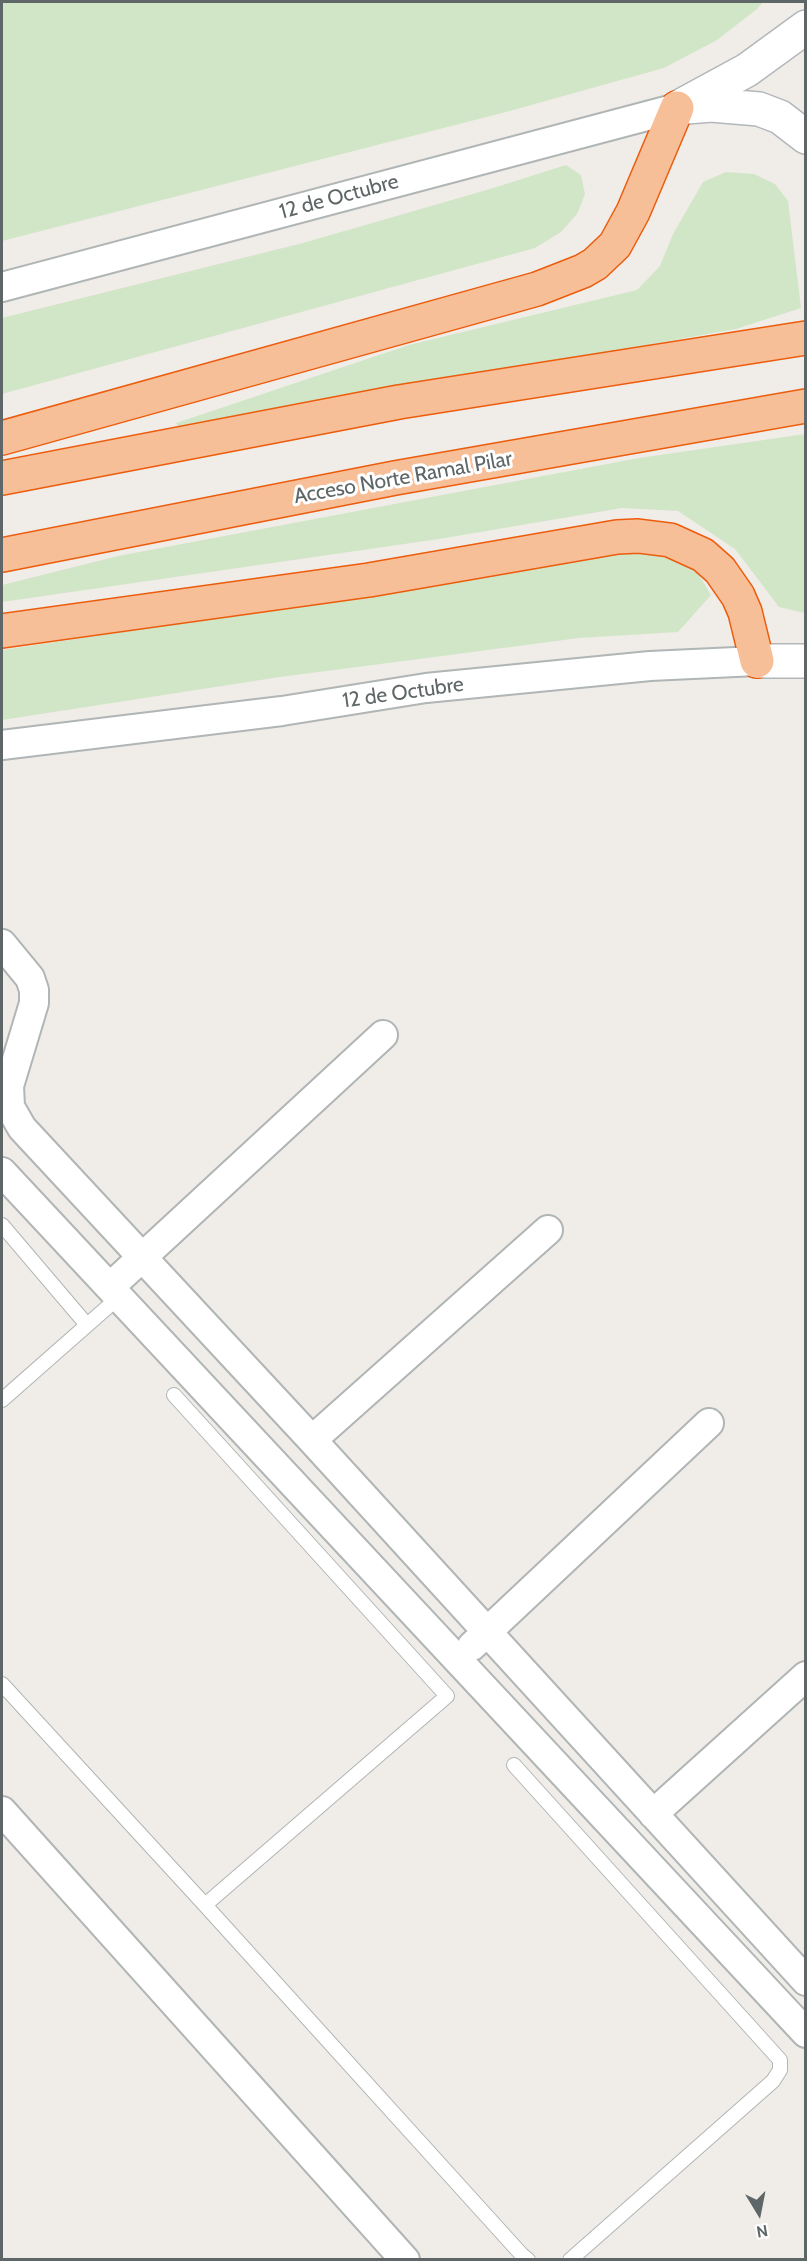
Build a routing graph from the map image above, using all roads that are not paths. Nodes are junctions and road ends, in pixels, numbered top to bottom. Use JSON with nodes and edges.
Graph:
{"nodes":[{"id":1,"x":806,"y":27,"type":"edge"},
{"id":2,"x":677,"y":108,"type":"junction"},
{"id":3,"x":806,"y":138,"type":"edge"},
{"id":4,"x":2,"y":287,"type":"edge"},
{"id":5,"x":806,"y":338,"type":"edge"},
{"id":6,"x":806,"y":406,"type":"edge"},
{"id":7,"x":2,"y":438,"type":"edge"},
{"id":8,"x":2,"y":478,"type":"edge"},
{"id":9,"x":2,"y":555,"type":"edge"},
{"id":10,"x":2,"y":631,"type":"edge"},
{"id":11,"x":806,"y":660,"type":"edge"},
{"id":12,"x":757,"y":661,"type":"junction"},
{"id":13,"x":2,"y":745,"type":"edge"},
{"id":14,"x":2,"y":944,"type":"edge"},
{"id":15,"x":382,"y":1035,"type":"dead end"},
{"id":16,"x":2,"y":1172,"type":"edge"},
{"id":17,"x":2,"y":1225,"type":"edge"},
{"id":18,"x":548,"y":1230,"type":"dead end"},
{"id":19,"x":142,"y":1256,"type":"junction"},
{"id":20,"x":114,"y":1292,"type":"junction"},
{"id":21,"x":87,"y":1325,"type":"junction"},
{"id":22,"x":174,"y":1395,"type":"dead end"},
{"id":23,"x":2,"y":1400,"type":"edge"},
{"id":24,"x":709,"y":1423,"type":"dead end"},
{"id":25,"x":312,"y":1440,"type":"junction"},
{"id":26,"x":486,"y":1633,"type":"junction"},
{"id":27,"x":457,"y":1660,"type":"junction"},
{"id":28,"x":806,"y":1676,"type":"edge"},
{"id":29,"x":2,"y":1684,"type":"edge"},
{"id":30,"x":514,"y":1765,"type":"dead end"},
{"id":31,"x":653,"y":1814,"type":"junction"},
{"id":32,"x":6,"y":1825,"type":"edge"},
{"id":33,"x":205,"y":1905,"type":"junction"},
{"id":34,"x":806,"y":1981,"type":"edge"},
{"id":35,"x":800,"y":2016,"type":"edge"},
{"id":36,"x":405,"y":2259,"type":"edge"},
{"id":37,"x":528,"y":2259,"type":"edge"},
{"id":38,"x":570,"y":2259,"type":"edge"}],
"edges":[{"from":1,"to":2,"type":"street","name":"12 de Octubre"},
{"from":2,"to":3,"type":"street","name":"12 de Octubre"},
{"from":2,"to":4,"type":"street","name":"12 de Octubre"},
{"from":2,"to":7,"type":"highway"},
{"from":5,"to":8,"type":"highway"},
{"from":6,"to":9,"type":"highway","name":"Acceso Norte Ramal Pilar"},
{"from":10,"to":12,"type":"highway"},
{"from":11,"to":12,"type":"street","name":"12 de Octubre"},
{"from":12,"to":13,"type":"street","name":"12 de Octubre"},
{"from":14,"to":19,"type":"street"},
{"from":15,"to":19,"type":"street"},
{"from":16,"to":20,"type":"street"},
{"from":17,"to":21,"type":"lane"},
{"from":18,"to":25,"type":"street"},
{"from":19,"to":20,"type":"street"},
{"from":19,"to":25,"type":"street"},
{"from":20,"to":21,"type":"lane"},
{"from":20,"to":27,"type":"street"},
{"from":21,"to":23,"type":"lane"},
{"from":22,"to":33,"type":"lane"},
{"from":24,"to":26,"type":"street"},
{"from":25,"to":26,"type":"street"},
{"from":26,"to":27,"type":"street"},
{"from":26,"to":31,"type":"street"},
{"from":27,"to":35,"type":"street"},
{"from":28,"to":31,"type":"street"},
{"from":29,"to":33,"type":"lane"},
{"from":30,"to":38,"type":"lane"},
{"from":31,"to":34,"type":"street"},
{"from":32,"to":36,"type":"street"},
{"from":33,"to":37,"type":"lane"}]}
